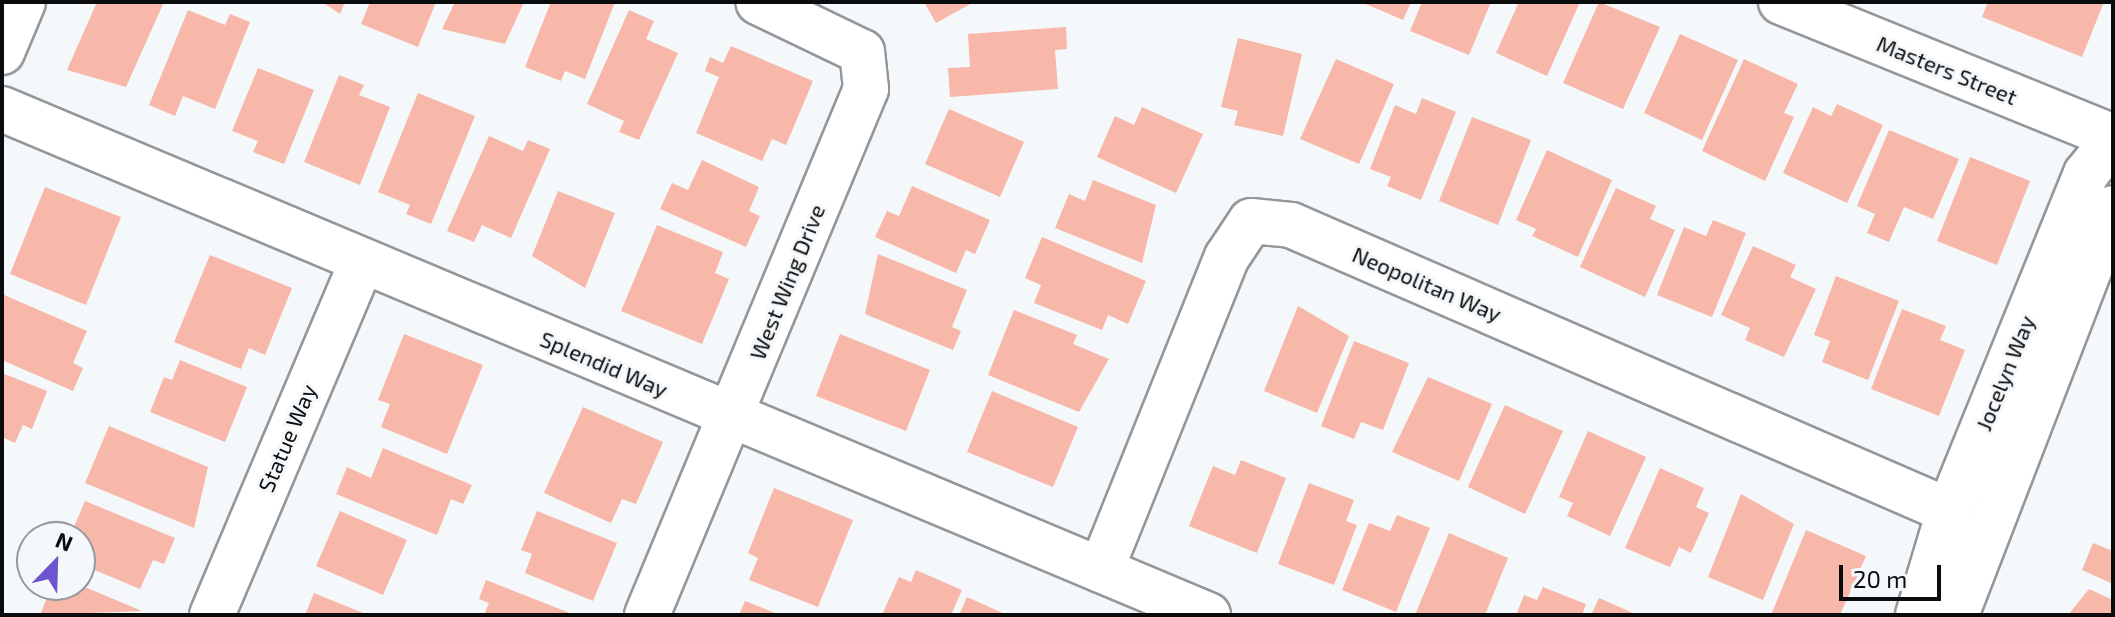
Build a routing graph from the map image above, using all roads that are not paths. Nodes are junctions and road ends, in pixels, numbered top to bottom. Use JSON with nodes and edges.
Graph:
{"nodes":[{"id":1,"x":23,"y":2,"type":"edge"},
{"id":2,"x":758,"y":2,"type":"edge"},
{"id":3,"x":1781,"y":2,"type":"edge"},
{"id":4,"x":2,"y":52,"type":"edge"},
{"id":5,"x":2,"y":109,"type":"edge"},
{"id":6,"x":2113,"y":139,"type":"edge"},
{"id":7,"x":2113,"y":208,"type":"edge"},
{"id":8,"x":362,"y":261,"type":"junction"},
{"id":9,"x":731,"y":417,"type":"junction"},
{"id":10,"x":1949,"y":511,"type":"junction"},
{"id":11,"x":1101,"y":570,"type":"junction"},
{"id":12,"x":212,"y":615,"type":"edge"},
{"id":13,"x":647,"y":615,"type":"edge"},
{"id":14,"x":1208,"y":615,"type":"edge"},
{"id":15,"x":1918,"y":615,"type":"edge"},
{"id":16,"x":1956,"y":615,"type":"edge"}],
"edges":[{"from":1,"to":4,"type":"street"},
{"from":2,"to":9,"type":"street","name":"West Wing Drive"},
{"from":3,"to":6,"type":"street","name":"Masters Street"},
{"from":5,"to":8,"type":"street","name":"Splendid Way"},
{"from":6,"to":10,"type":"street","name":"Jocelyn Way"},
{"from":7,"to":16,"type":"street","name":"Jocelyn Way"},
{"from":8,"to":9,"type":"street","name":"Splendid Way"},
{"from":8,"to":12,"type":"street","name":"Statue Way"},
{"from":9,"to":11,"type":"street","name":"Splendid Way"},
{"from":9,"to":13,"type":"street","name":"West Wing Drive"},
{"from":10,"to":11,"type":"street","name":"Neopolitan Way"},
{"from":10,"to":15,"type":"street","name":"Jocelyn Way"},
{"from":11,"to":14,"type":"street","name":"Splendid Way"}]}
